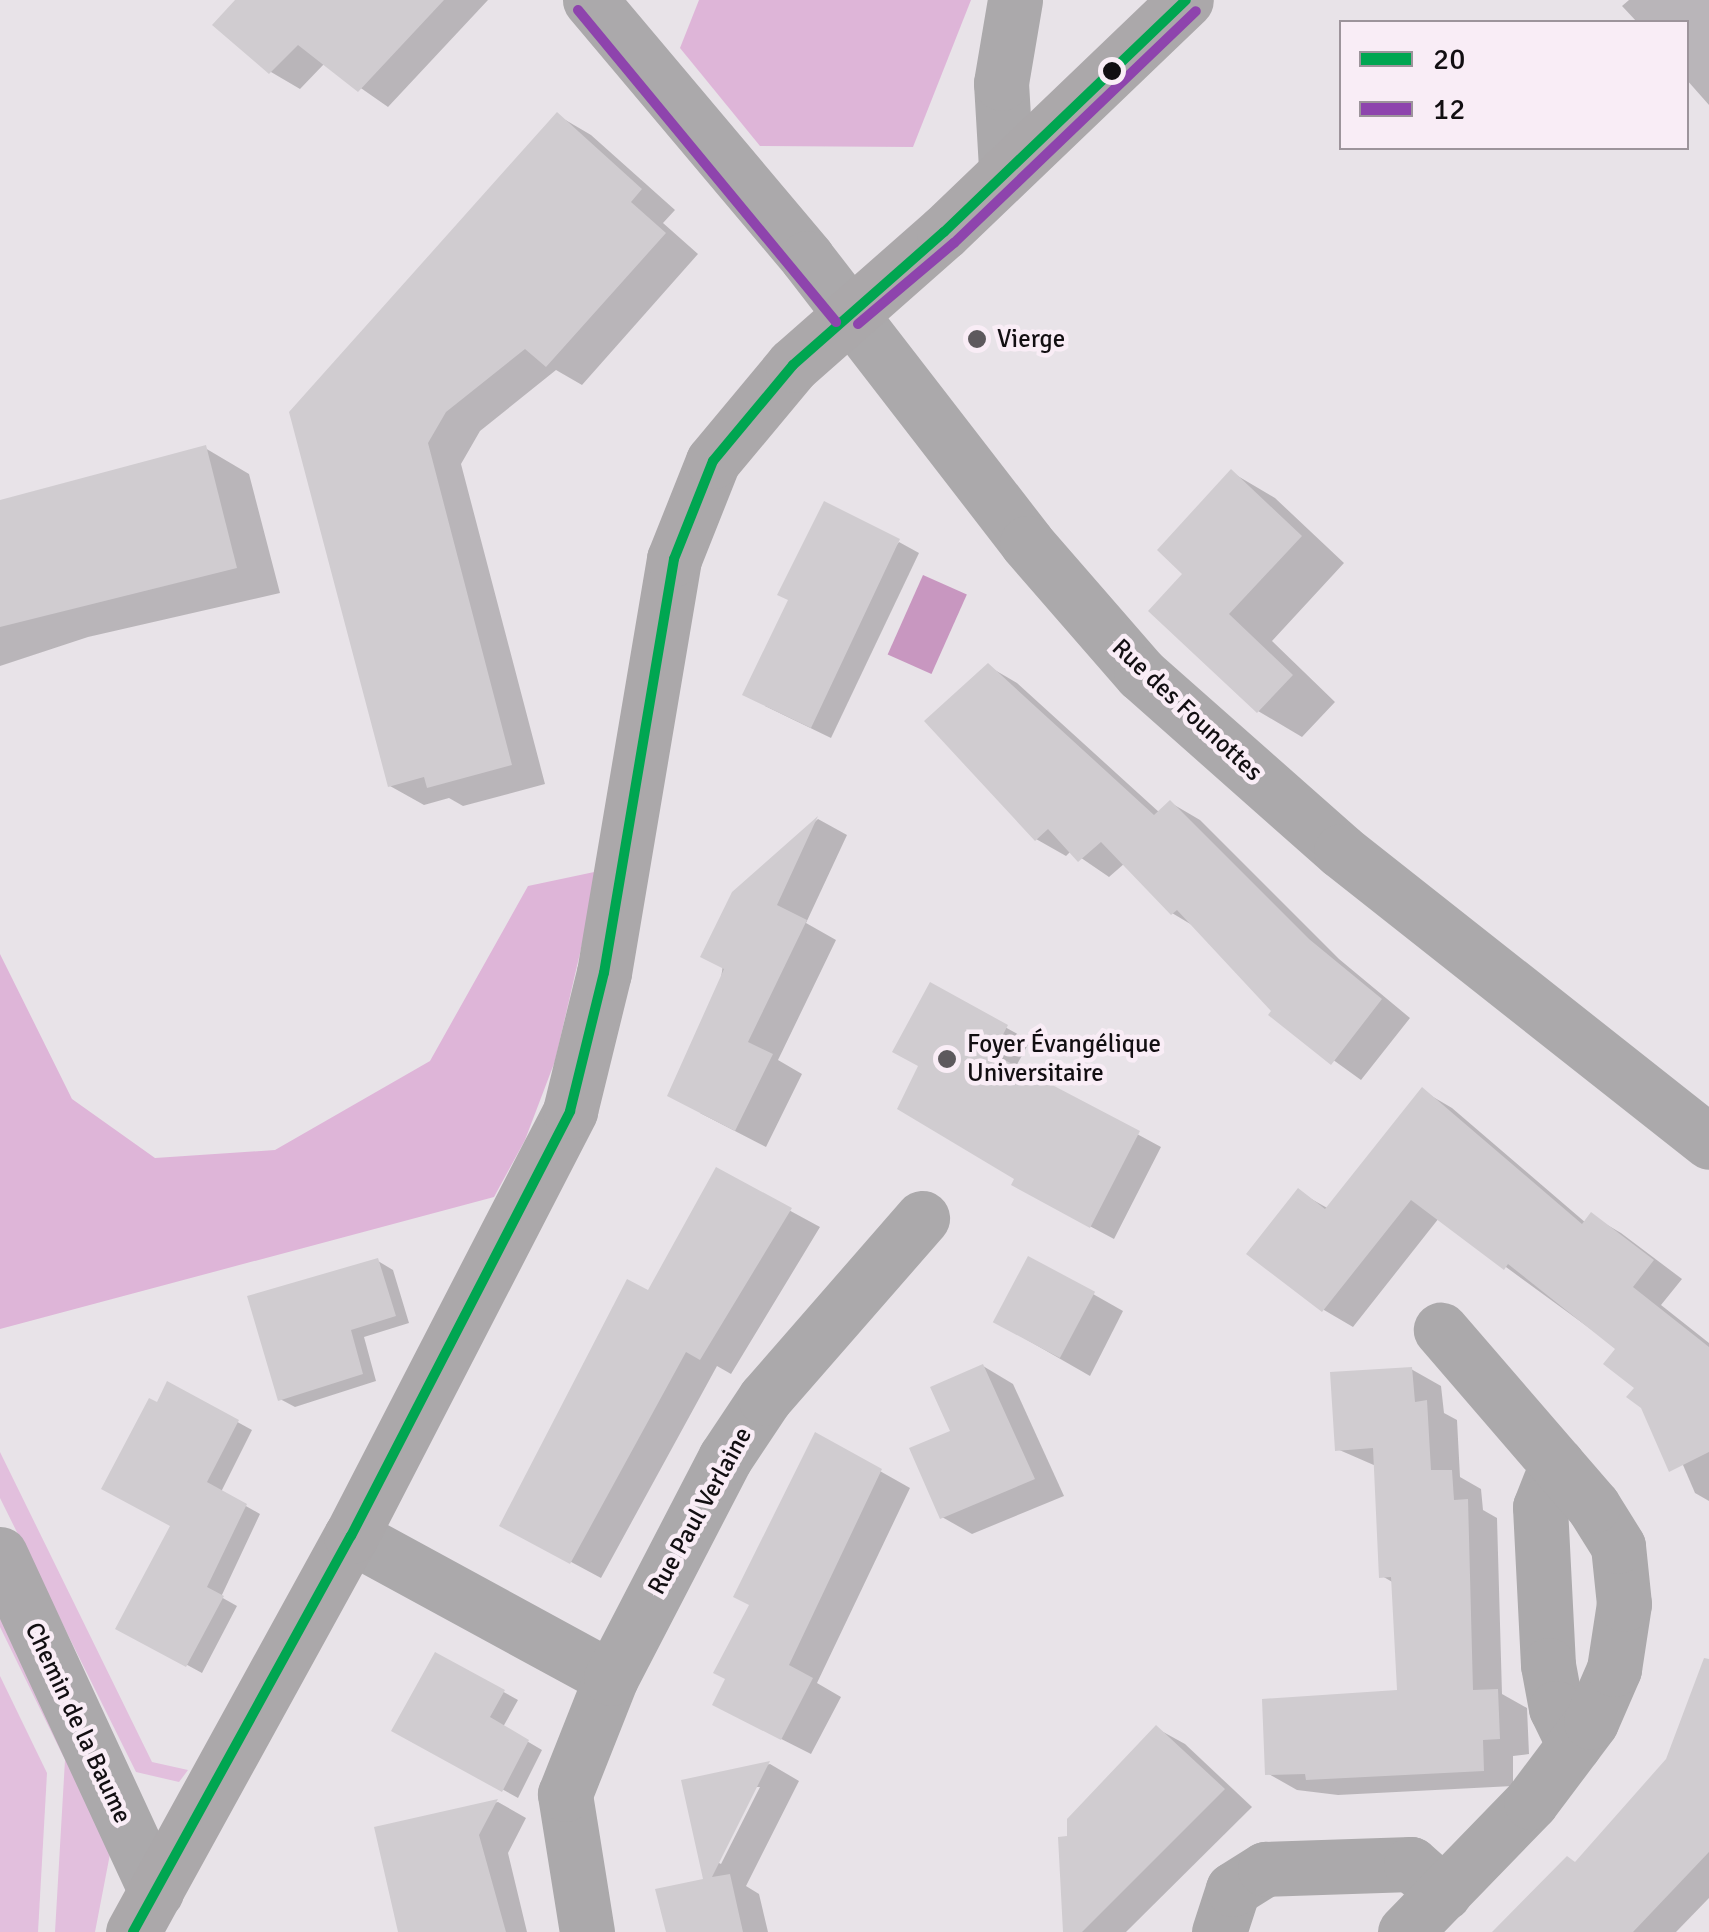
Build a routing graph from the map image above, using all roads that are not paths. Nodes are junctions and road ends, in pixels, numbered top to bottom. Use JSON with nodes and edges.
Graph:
{"nodes":[{"id":1,"x":590,"y":0,"type":"edge"},
{"id":2,"x":1014,"y":0,"type":"edge"},
{"id":3,"x":1186,"y":0,"type":"edge"},
{"id":4,"x":1006,"y":167,"type":"junction"},
{"id":5,"x":848,"y":312,"type":"junction"},
{"id":6,"x":1709,"y":1142,"type":"edge"},
{"id":7,"x":922,"y":1218,"type":"dead end"},
{"id":8,"x":1440,"y":1330,"type":"dead end"},
{"id":9,"x":1557,"y":1464,"type":"junction"},
{"id":10,"x":351,"y":1536,"type":"junction"},
{"id":11,"x":0,"y":1554,"type":"edge"},
{"id":12,"x":611,"y":1678,"type":"junction"},
{"id":13,"x":1574,"y":1744,"type":"junction"},
{"id":14,"x":1444,"y":1892,"type":"junction"},
{"id":15,"x":144,"y":1912,"type":"edge"},
{"id":16,"x":587,"y":1932,"type":"edge"},
{"id":17,"x":1219,"y":1932,"type":"edge"},
{"id":18,"x":1405,"y":1932,"type":"edge"}],
"edges":[{"from":1,"to":5,"type":"street","name":"Rue des Founottes"},
{"from":2,"to":4,"type":"street"},
{"from":3,"to":4,"type":"street"},
{"from":4,"to":5,"type":"street"},
{"from":5,"to":6,"type":"street","name":"Rue des Founottes"},
{"from":5,"to":10,"type":"street"},
{"from":7,"to":12,"type":"street","name":"Rue Paul Verlaine"},
{"from":8,"to":9,"type":"street"},
{"from":9,"to":13,"type":"street"},
{"from":9,"to":13,"type":"street"},
{"from":10,"to":12,"type":"street"},
{"from":10,"to":15,"type":"street"},
{"from":11,"to":15,"type":"street","name":"Chemin de la Baume"},
{"from":12,"to":16,"type":"street","name":"Rue Paul Verlaine"},
{"from":13,"to":14,"type":"street"},
{"from":14,"to":17,"type":"street"},
{"from":14,"to":18,"type":"street"}]}
